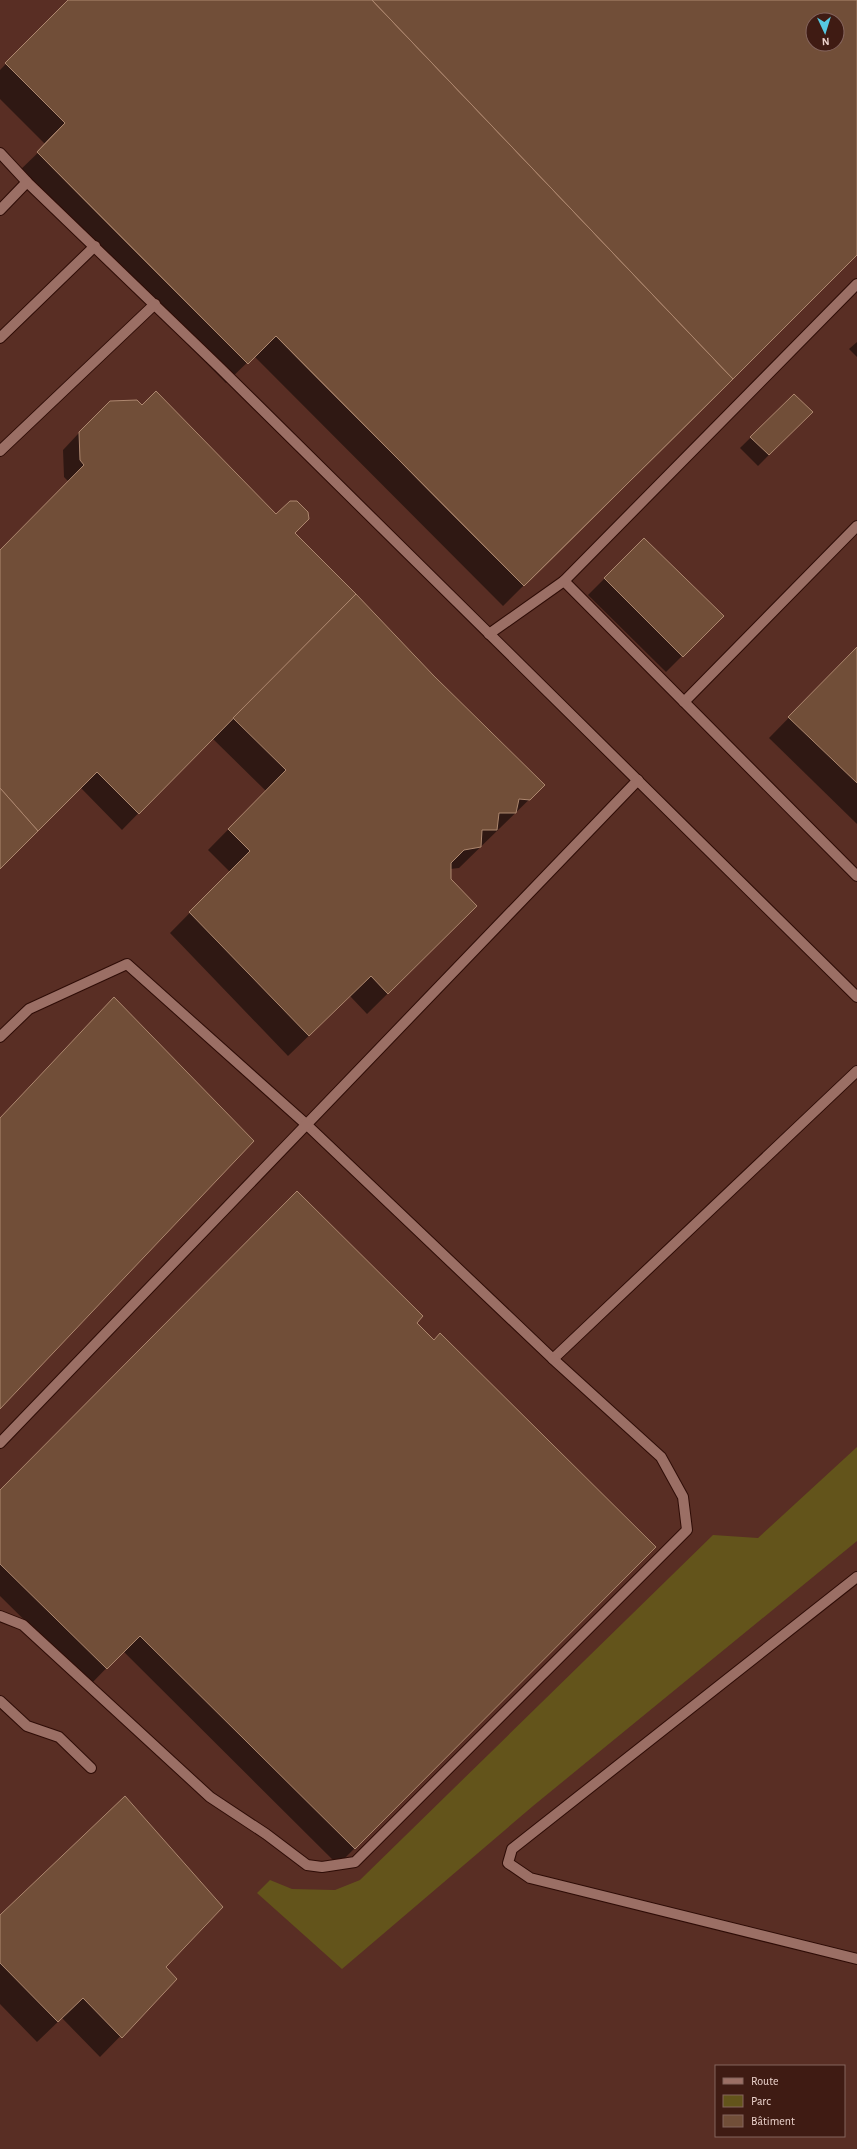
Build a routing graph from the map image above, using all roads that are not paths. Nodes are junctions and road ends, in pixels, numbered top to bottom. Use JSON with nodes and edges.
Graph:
{"nodes":[{"id":1,"x":0,"y":153,"type":"edge"},
{"id":2,"x":28,"y":182,"type":"junction"},
{"id":3,"x":0,"y":210,"type":"edge"},
{"id":4,"x":95,"y":246,"type":"junction"},
{"id":5,"x":857,"y":284,"type":"edge"},
{"id":6,"x":155,"y":304,"type":"junction"},
{"id":7,"x":0,"y":338,"type":"edge"},
{"id":8,"x":0,"y":451,"type":"edge"},
{"id":9,"x":857,"y":526,"type":"edge"},
{"id":10,"x":564,"y":581,"type":"junction"},
{"id":11,"x":490,"y":634,"type":"junction"},
{"id":12,"x":684,"y":702,"type":"junction"},
{"id":13,"x":638,"y":780,"type":"junction"},
{"id":14,"x":857,"y":876,"type":"edge"},
{"id":15,"x":857,"y":996,"type":"edge"},
{"id":16,"x":0,"y":1037,"type":"edge"},
{"id":17,"x":857,"y":1071,"type":"edge"},
{"id":18,"x":307,"y":1125,"type":"junction"},
{"id":19,"x":554,"y":1359,"type":"junction"},
{"id":20,"x":0,"y":1443,"type":"edge"},
{"id":21,"x":857,"y":1577,"type":"edge"},
{"id":22,"x":0,"y":1616,"type":"edge"},
{"id":23,"x":0,"y":1701,"type":"edge"},
{"id":24,"x":91,"y":1768,"type":"dead end"},
{"id":25,"x":857,"y":1959,"type":"edge"}],
"edges":[{"from":1,"to":2,"type":"street"},
{"from":2,"to":3,"type":"street"},
{"from":2,"to":4,"type":"street"},
{"from":4,"to":6,"type":"street"},
{"from":4,"to":7,"type":"street"},
{"from":5,"to":10,"type":"street"},
{"from":6,"to":8,"type":"street"},
{"from":6,"to":11,"type":"street"},
{"from":9,"to":12,"type":"street"},
{"from":10,"to":11,"type":"street"},
{"from":10,"to":12,"type":"street"},
{"from":11,"to":13,"type":"street"},
{"from":12,"to":14,"type":"street"},
{"from":13,"to":15,"type":"street"},
{"from":13,"to":18,"type":"street"},
{"from":16,"to":18,"type":"street"},
{"from":17,"to":19,"type":"street"},
{"from":18,"to":19,"type":"street"},
{"from":18,"to":20,"type":"street"},
{"from":19,"to":22,"type":"street"},
{"from":21,"to":25,"type":"street"},
{"from":23,"to":24,"type":"street"}]}
